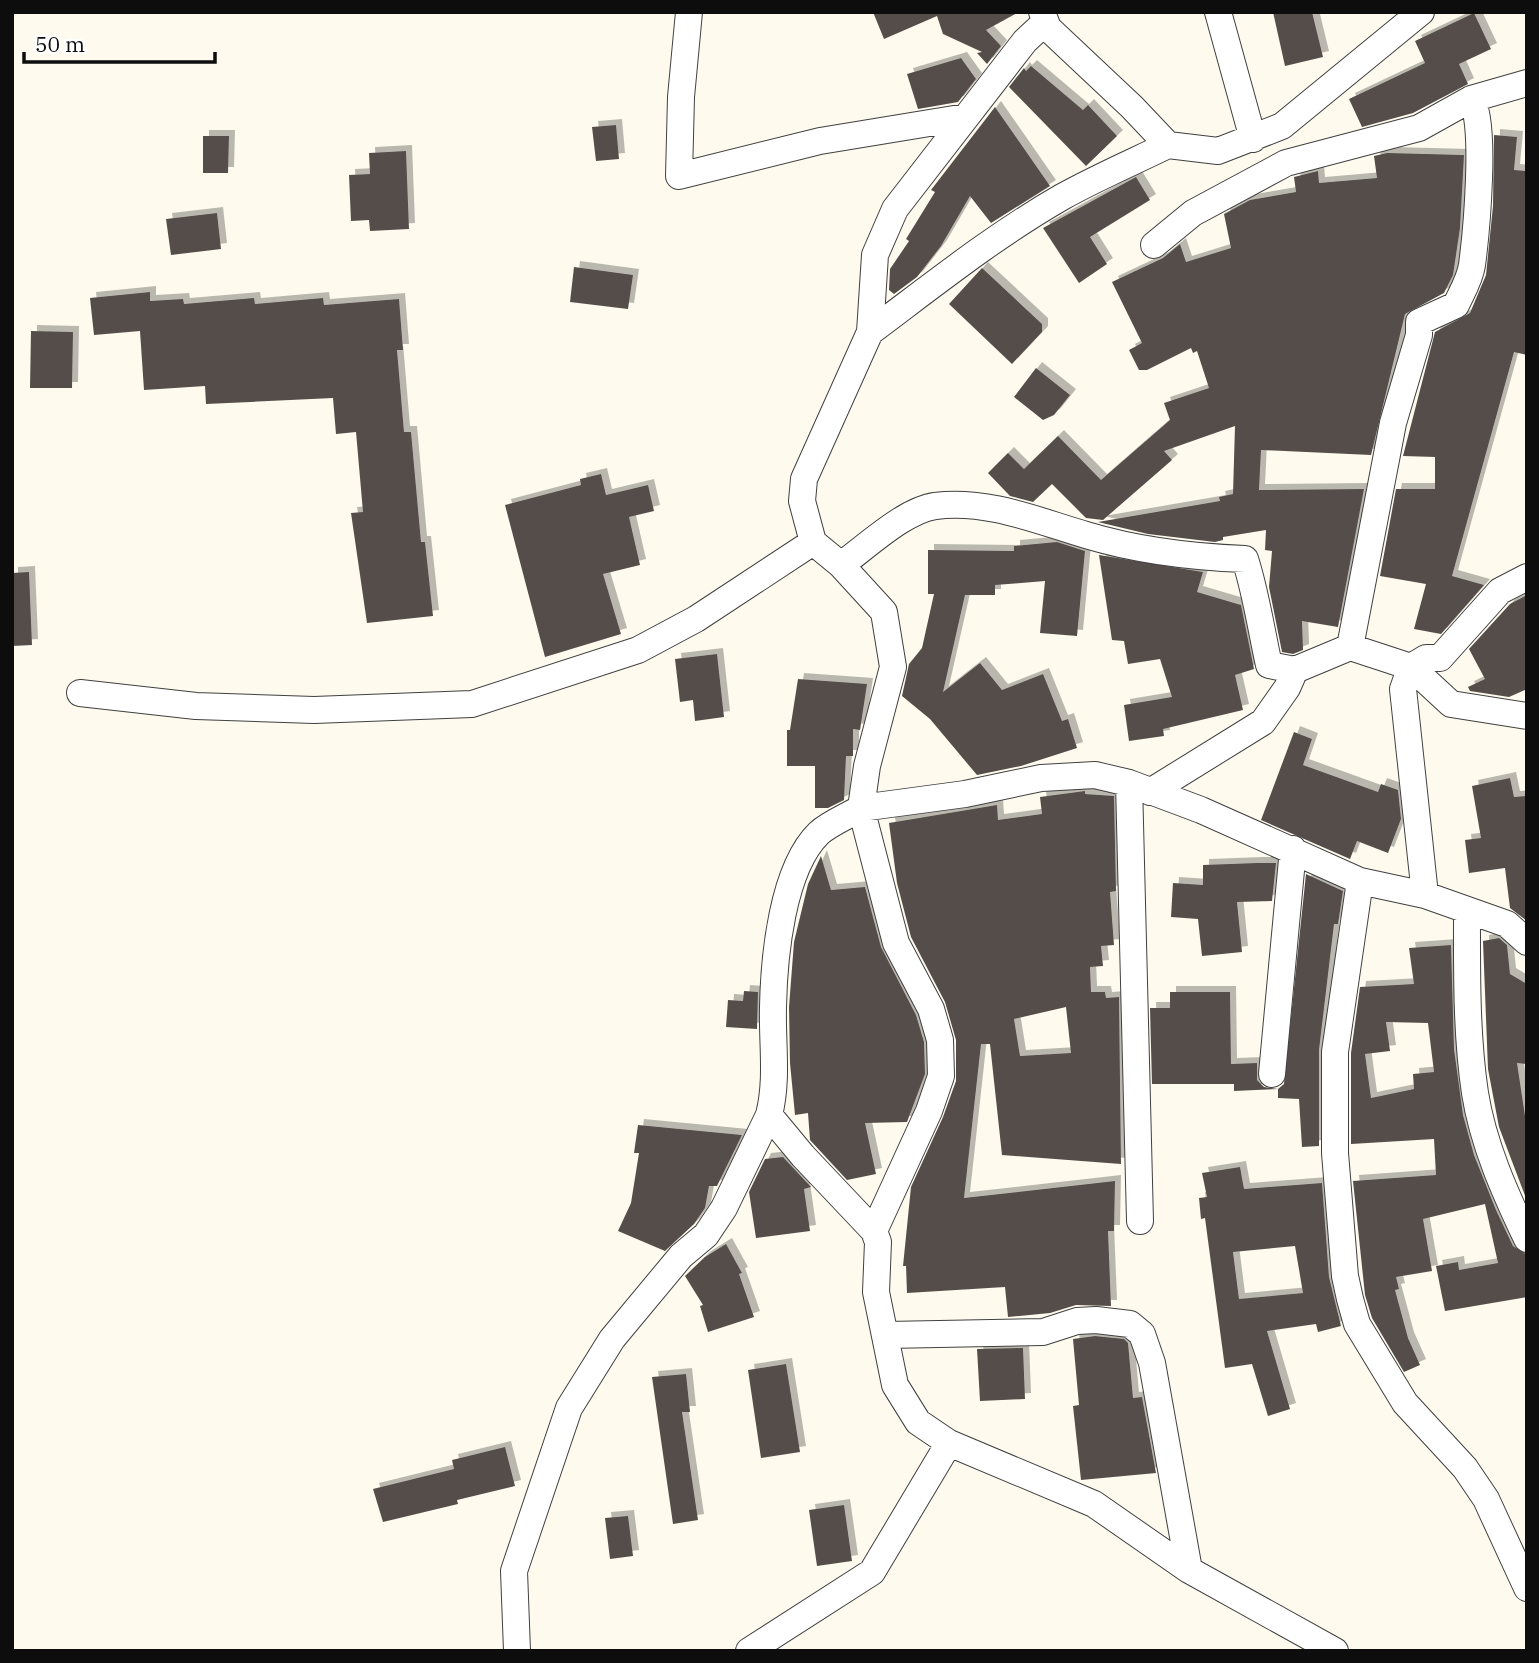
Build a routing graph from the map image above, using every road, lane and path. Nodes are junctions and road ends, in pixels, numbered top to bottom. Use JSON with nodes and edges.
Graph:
{"nodes":[{"id":1,"x":689,"y":12,"type":"edge"},
{"id":2,"x":1218,"y":12,"type":"edge"},
{"id":3,"x":1421,"y":12,"type":"edge"},
{"id":4,"x":1045,"y":20,"type":"edge"},
{"id":5,"x":1527,"y":83,"type":"edge"},
{"id":6,"x":1471,"y":99,"type":"junction"},
{"id":7,"x":966,"y":117,"type":"junction"},
{"id":8,"x":1253,"y":139,"type":"junction"},
{"id":9,"x":1168,"y":145,"type":"junction"},
{"id":10,"x":1154,"y":245,"type":"dead end"},
{"id":11,"x":870,"y":332,"type":"junction"},
{"id":12,"x":813,"y":542,"type":"junction"},
{"id":13,"x":841,"y":565,"type":"junction"},
{"id":14,"x":1527,"y":577,"type":"edge"},
{"id":15,"x":1350,"y":647,"type":"junction"},
{"id":16,"x":1411,"y":667,"type":"junction"},
{"id":17,"x":1294,"y":670,"type":"junction"},
{"id":18,"x":80,"y":693,"type":"dead end"},
{"id":19,"x":1527,"y":716,"type":"edge"},
{"id":20,"x":1140,"y":787,"type":"junction"},
{"id":21,"x":861,"y":808,"type":"junction"},
{"id":22,"x":1293,"y":849,"type":"junction"},
{"id":23,"x":1360,"y":881,"type":"junction"},
{"id":24,"x":1425,"y":895,"type":"junction"},
{"id":25,"x":1467,"y":910,"type":"junction"},
{"id":26,"x":1527,"y":942,"type":"edge"},
{"id":27,"x":1272,"y":1074,"type":"dead end"},
{"id":28,"x":769,"y":1115,"type":"junction"},
{"id":29,"x":1140,"y":1220,"type":"dead end"},
{"id":30,"x":874,"y":1231,"type":"junction"},
{"id":31,"x":1527,"y":1239,"type":"edge"},
{"id":32,"x":886,"y":1335,"type":"junction"},
{"id":33,"x":949,"y":1443,"type":"junction"},
{"id":34,"x":1189,"y":1570,"type":"junction"},
{"id":35,"x":1527,"y":1588,"type":"edge"},
{"id":36,"x":517,"y":1651,"type":"edge"},
{"id":37,"x":749,"y":1651,"type":"edge"},
{"id":38,"x":1335,"y":1651,"type":"edge"}],
"edges":[{"from":1,"to":7,"type":"street"},
{"from":2,"to":8,"type":"street"},
{"from":3,"to":8,"type":"street"},
{"from":4,"to":7,"type":"street"},
{"from":4,"to":9,"type":"street"},
{"from":5,"to":6,"type":"street"},
{"from":6,"to":10,"type":"street"},
{"from":6,"to":15,"type":"street"},
{"from":7,"to":11,"type":"street"},
{"from":8,"to":9,"type":"street"},
{"from":9,"to":11,"type":"street"},
{"from":11,"to":12,"type":"street"},
{"from":12,"to":13,"type":"street"},
{"from":12,"to":18,"type":"street"},
{"from":13,"to":17,"type":"street"},
{"from":13,"to":21,"type":"street"},
{"from":14,"to":16,"type":"street"},
{"from":15,"to":16,"type":"street"},
{"from":15,"to":17,"type":"street"},
{"from":16,"to":19,"type":"street"},
{"from":16,"to":24,"type":"street"},
{"from":17,"to":20,"type":"street"},
{"from":20,"to":21,"type":"street"},
{"from":20,"to":22,"type":"street"},
{"from":20,"to":29,"type":"street"},
{"from":21,"to":28,"type":"street"},
{"from":21,"to":30,"type":"street"},
{"from":22,"to":23,"type":"street"},
{"from":22,"to":27,"type":"street"},
{"from":23,"to":24,"type":"street"},
{"from":23,"to":35,"type":"street"},
{"from":24,"to":25,"type":"street"},
{"from":25,"to":26,"type":"street"},
{"from":25,"to":31,"type":"street"},
{"from":28,"to":30,"type":"street"},
{"from":28,"to":36,"type":"street"},
{"from":30,"to":32,"type":"street"},
{"from":32,"to":33,"type":"street"},
{"from":32,"to":34,"type":"street"},
{"from":33,"to":34,"type":"street"},
{"from":33,"to":37,"type":"street"},
{"from":34,"to":38,"type":"street"}]}
